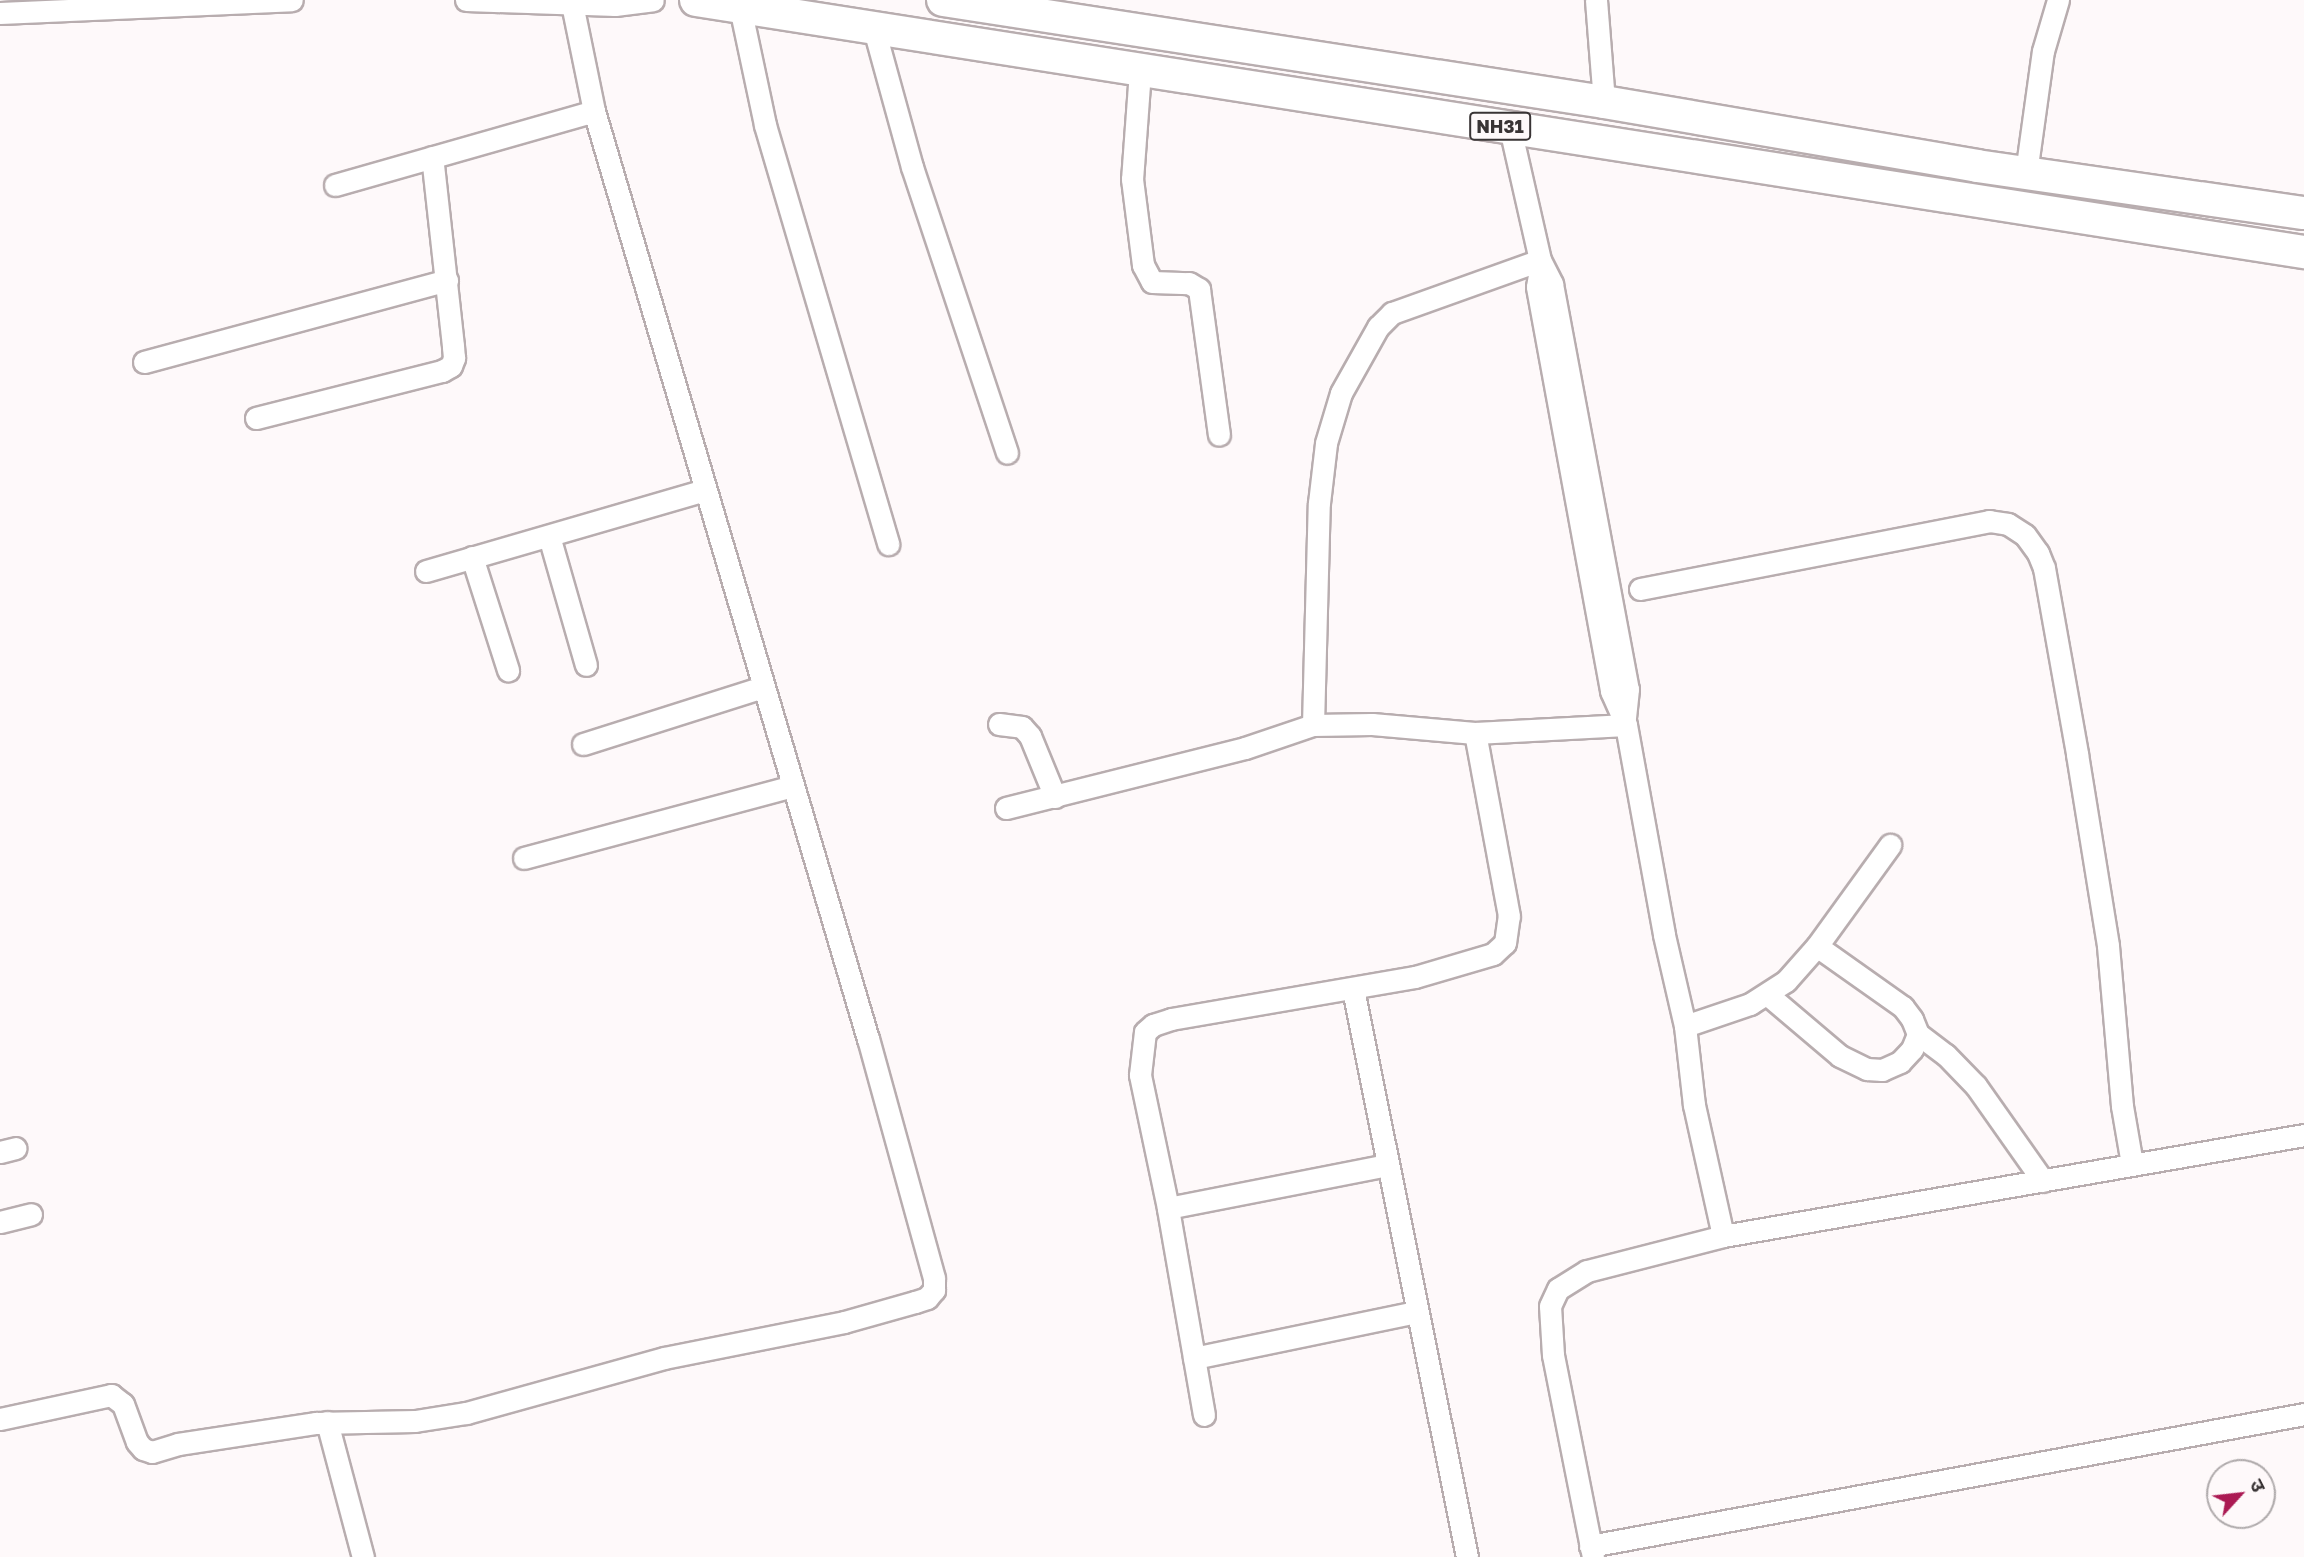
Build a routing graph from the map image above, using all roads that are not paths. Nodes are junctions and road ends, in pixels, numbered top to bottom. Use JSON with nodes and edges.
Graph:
{"nodes":[{"id":1,"x":292,"y":0,"type":"edge"},
{"id":2,"x":466,"y":0,"type":"edge"},
{"id":3,"x":653,"y":0,"type":"edge"},
{"id":4,"x":695,"y":0,"type":"edge"},
{"id":5,"x":943,"y":0,"type":"edge"},
{"id":6,"x":1596,"y":0,"type":"edge"},
{"id":7,"x":2058,"y":0,"type":"edge"},
{"id":8,"x":572,"y":4,"type":"junction"},
{"id":9,"x":740,"y":8,"type":"junction"},
{"id":10,"x":0,"y":13,"type":"edge"},
{"id":11,"x":874,"y":29,"type":"junction"},
{"id":12,"x":1140,"y":71,"type":"junction"},
{"id":13,"x":1604,"y":102,"type":"junction"},
{"id":14,"x":594,"y":111,"type":"junction"},
{"id":15,"x":1510,"y":128,"type":"junction"},
{"id":16,"x":432,"y":157,"type":"junction"},
{"id":17,"x":2026,"y":173,"type":"junction"},
{"id":18,"x":335,"y":185,"type":"dead end"},
{"id":19,"x":2304,"y":213,"type":"edge"},
{"id":20,"x":2304,"y":252,"type":"edge"},
{"id":21,"x":1540,"y":262,"type":"junction"},
{"id":22,"x":447,"y":280,"type":"junction"},
{"id":23,"x":144,"y":362,"type":"dead end"},
{"id":24,"x":256,"y":418,"type":"dead end"},
{"id":25,"x":1219,"y":435,"type":"dead end"},
{"id":26,"x":1007,"y":453,"type":"dead end"},
{"id":27,"x":704,"y":490,"type":"junction"},
{"id":28,"x":549,"y":536,"type":"junction"},
{"id":29,"x":888,"y":544,"type":"dead end"},
{"id":30,"x":472,"y":557,"type":"junction"},
{"id":31,"x":426,"y":571,"type":"dead end"},
{"id":32,"x":1640,"y":589,"type":"dead end"},
{"id":33,"x":586,"y":665,"type":"dead end"},
{"id":34,"x":508,"y":670,"type":"dead end"},
{"id":35,"x":763,"y":687,"type":"junction"},
{"id":36,"x":1625,"y":722,"type":"junction"},
{"id":37,"x":999,"y":724,"type":"dead end"},
{"id":38,"x":1313,"y":725,"type":"junction"},
{"id":39,"x":1475,"y":733,"type":"junction"},
{"id":40,"x":583,"y":744,"type":"dead end"},
{"id":41,"x":792,"y":786,"type":"junction"},
{"id":42,"x":1055,"y":797,"type":"junction"},
{"id":43,"x":1006,"y":808,"type":"dead end"},
{"id":44,"x":1890,"y":845,"type":"dead end"},
{"id":45,"x":524,"y":858,"type":"dead end"},
{"id":46,"x":1817,"y":946,"type":"junction"},
{"id":47,"x":1353,"y":989,"type":"junction"},
{"id":48,"x":1769,"y":995,"type":"junction"},
{"id":49,"x":1685,"y":1026,"type":"junction"},
{"id":50,"x":1918,"y":1034,"type":"junction"},
{"id":51,"x":2304,"y":1135,"type":"edge"},
{"id":52,"x":2132,"y":1164,"type":"junction"},
{"id":53,"x":1388,"y":1165,"type":"junction"},
{"id":54,"x":2043,"y":1181,"type":"junction"},
{"id":55,"x":1168,"y":1208,"type":"junction"},
{"id":56,"x":31,"y":1214,"type":"dead end"},
{"id":57,"x":0,"y":1222,"type":"edge"},
{"id":58,"x":1723,"y":1236,"type":"junction"},
{"id":59,"x":1417,"y":1311,"type":"junction"},
{"id":60,"x":1194,"y":1358,"type":"junction"},
{"id":61,"x":2304,"y":1414,"type":"edge"},
{"id":62,"x":1204,"y":1415,"type":"dead end"},
{"id":63,"x":0,"y":1419,"type":"edge"},
{"id":64,"x":327,"y":1422,"type":"junction"},
{"id":65,"x":1592,"y":1551,"type":"edge"},
{"id":66,"x":363,"y":1557,"type":"edge"},
{"id":67,"x":1467,"y":1557,"type":"edge"}],
"edges":[{"from":1,"to":10,"type":"street"},
{"from":2,"to":8,"type":"street"},
{"from":3,"to":8,"type":"street"},
{"from":4,"to":9,"type":"highway","number":"NH31"},
{"from":5,"to":13,"type":"highway","number":"NH31"},
{"from":6,"to":13,"type":"street"},
{"from":7,"to":17,"type":"street"},
{"from":8,"to":14,"type":"street"},
{"from":9,"to":11,"type":"highway","number":"NH31"},
{"from":9,"to":29,"type":"street"},
{"from":11,"to":12,"type":"highway","number":"NH31"},
{"from":11,"to":26,"type":"street"},
{"from":12,"to":15,"type":"highway","number":"NH31"},
{"from":12,"to":25,"type":"street"},
{"from":13,"to":17,"type":"highway","number":"NH31"},
{"from":14,"to":16,"type":"street"},
{"from":14,"to":27,"type":"street"},
{"from":15,"to":20,"type":"highway","number":"NH31"},
{"from":15,"to":21,"type":"street"},
{"from":16,"to":18,"type":"street"},
{"from":16,"to":22,"type":"street"},
{"from":17,"to":19,"type":"highway","number":"NH31"},
{"from":21,"to":36,"type":"street"},
{"from":21,"to":38,"type":"street"},
{"from":22,"to":23,"type":"street"},
{"from":22,"to":24,"type":"street"},
{"from":27,"to":28,"type":"street"},
{"from":27,"to":35,"type":"street"},
{"from":28,"to":30,"type":"street"},
{"from":28,"to":33,"type":"street"},
{"from":30,"to":31,"type":"street"},
{"from":30,"to":34,"type":"street"},
{"from":32,"to":52,"type":"street"},
{"from":35,"to":40,"type":"street"},
{"from":35,"to":41,"type":"street"},
{"from":36,"to":39,"type":"street"},
{"from":36,"to":49,"type":"street"},
{"from":37,"to":42,"type":"street"},
{"from":38,"to":39,"type":"street"},
{"from":38,"to":42,"type":"street"},
{"from":39,"to":47,"type":"street"},
{"from":41,"to":45,"type":"street"},
{"from":41,"to":64,"type":"street"},
{"from":42,"to":43,"type":"street"},
{"from":44,"to":46,"type":"street"},
{"from":46,"to":48,"type":"street"},
{"from":46,"to":50,"type":"street"},
{"from":47,"to":53,"type":"street"},
{"from":47,"to":55,"type":"street"},
{"from":48,"to":49,"type":"street"},
{"from":48,"to":50,"type":"street"},
{"from":49,"to":58,"type":"street"},
{"from":50,"to":54,"type":"street"},
{"from":51,"to":52,"type":"street"},
{"from":52,"to":54,"type":"street"},
{"from":53,"to":55,"type":"street"},
{"from":53,"to":59,"type":"street"},
{"from":54,"to":58,"type":"street"},
{"from":55,"to":60,"type":"street"},
{"from":56,"to":57,"type":"street"},
{"from":58,"to":65,"type":"street"},
{"from":59,"to":60,"type":"street"},
{"from":59,"to":67,"type":"street"},
{"from":60,"to":62,"type":"street"},
{"from":61,"to":65,"type":"street"},
{"from":63,"to":64,"type":"street"},
{"from":64,"to":66,"type":"street"}]}
